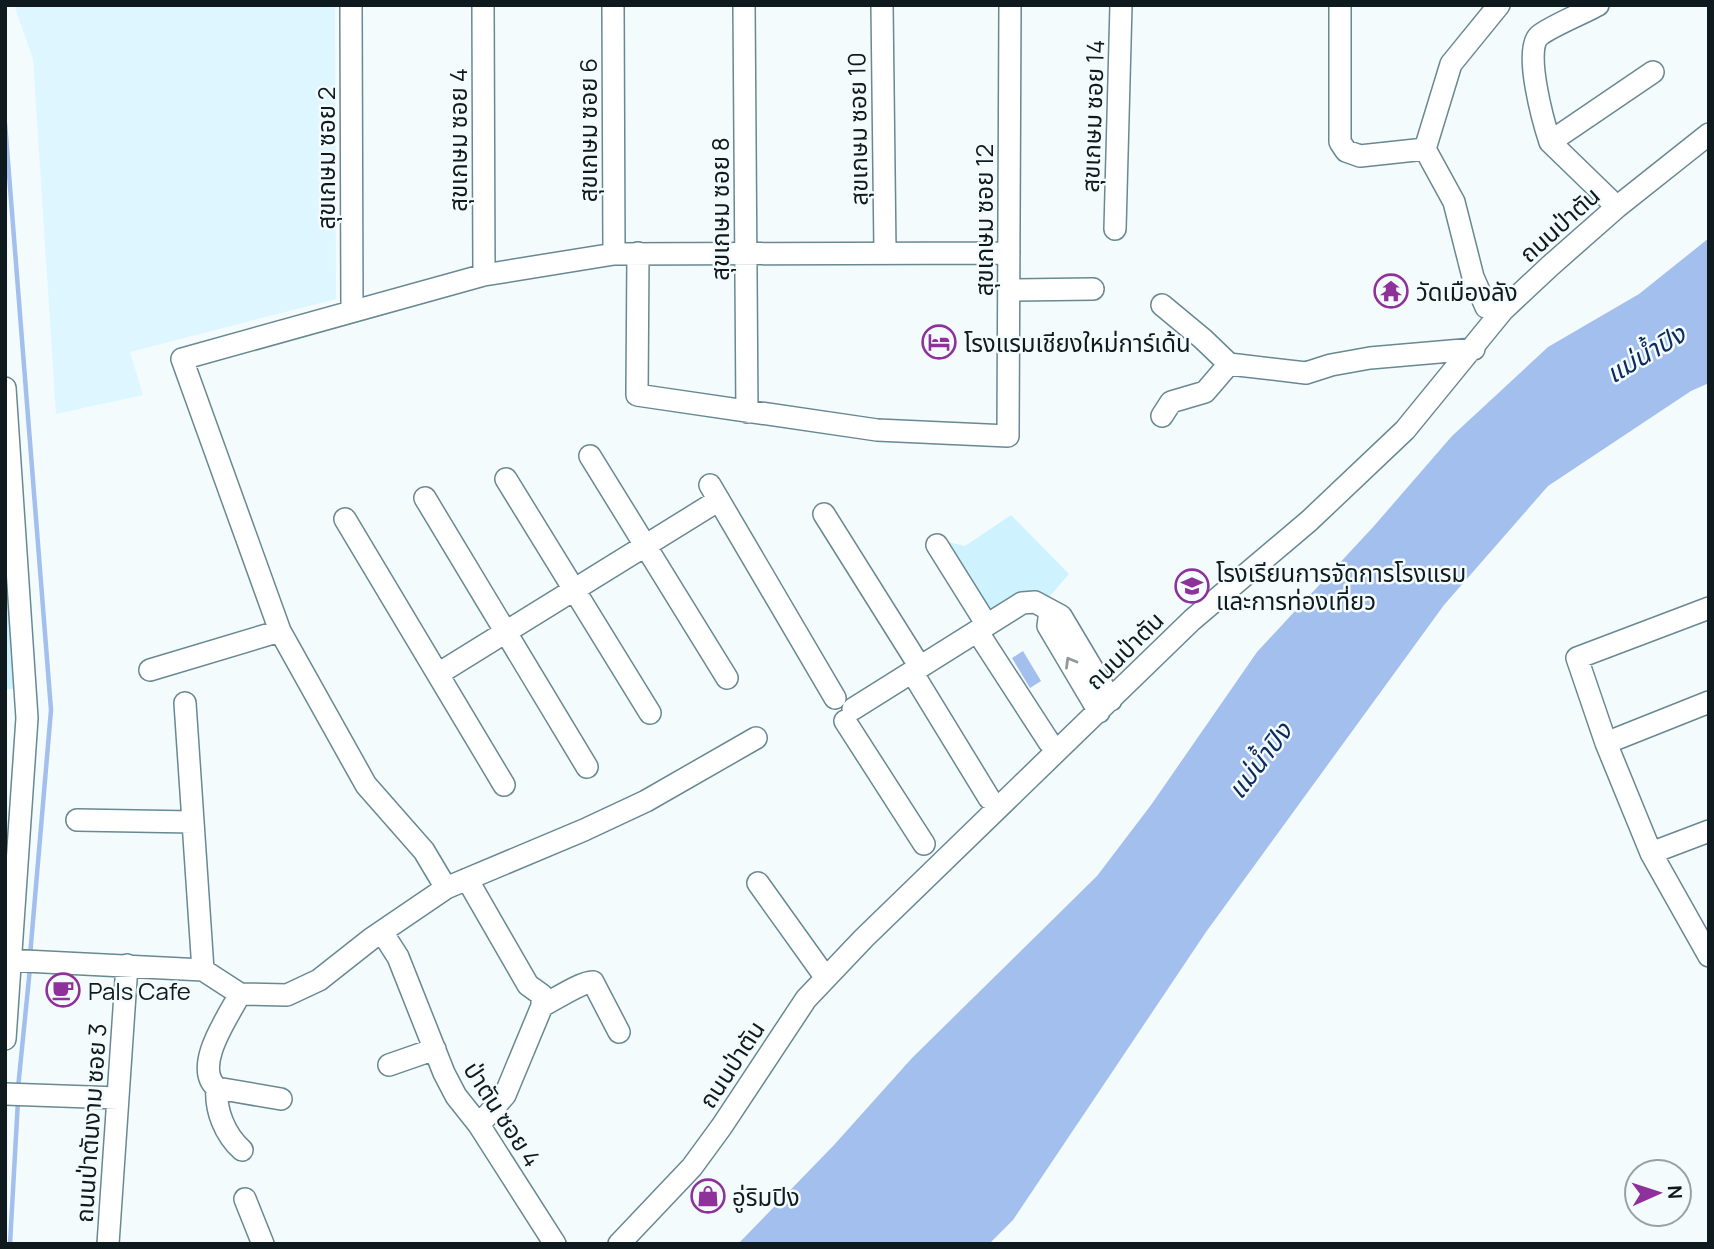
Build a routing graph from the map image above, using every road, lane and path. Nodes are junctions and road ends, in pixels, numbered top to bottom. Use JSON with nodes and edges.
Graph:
{"nodes":[{"id":1,"x":351,"y":5,"type":"edge"},
{"id":2,"x":483,"y":5,"type":"edge"},
{"id":3,"x":613,"y":5,"type":"edge"},
{"id":4,"x":744,"y":5,"type":"edge"},
{"id":5,"x":882,"y":5,"type":"edge"},
{"id":6,"x":1010,"y":5,"type":"edge"},
{"id":7,"x":1121,"y":5,"type":"edge"},
{"id":8,"x":1340,"y":5,"type":"edge"},
{"id":9,"x":1499,"y":5,"type":"edge"},
{"id":10,"x":1598,"y":5,"type":"edge"},
{"id":11,"x":1653,"y":72,"type":"dead end"},
{"id":12,"x":1709,"y":134,"type":"edge"},
{"id":13,"x":1550,"y":142,"type":"junction"},
{"id":14,"x":1425,"y":149,"type":"junction"},
{"id":15,"x":1617,"y":207,"type":"junction"},
{"id":16,"x":1115,"y":229,"type":"dead end"},
{"id":17,"x":638,"y":253,"type":"junction"},
{"id":18,"x":746,"y":253,"type":"junction"},
{"id":19,"x":885,"y":253,"type":"junction"},
{"id":20,"x":1009,"y":253,"type":"junction"},
{"id":21,"x":614,"y":254,"type":"junction"},
{"id":22,"x":484,"y":275,"type":"junction"},
{"id":23,"x":1093,"y":289,"type":"dead end"},
{"id":24,"x":1009,"y":290,"type":"junction"},
{"id":25,"x":1162,"y":304,"type":"dead end"},
{"id":26,"x":1503,"y":310,"type":"junction"},
{"id":27,"x":352,"y":311,"type":"junction"},
{"id":28,"x":1474,"y":349,"type":"junction"},
{"id":29,"x":1229,"y":363,"type":"junction"},
{"id":30,"x":5,"y":388,"type":"edge"},
{"id":31,"x":747,"y":412,"type":"junction"},
{"id":32,"x":1162,"y":416,"type":"dead end"},
{"id":33,"x":590,"y":456,"type":"dead end"},
{"id":34,"x":506,"y":479,"type":"dead end"},
{"id":35,"x":425,"y":498,"type":"dead end"},
{"id":36,"x":824,"y":514,"type":"dead end"},
{"id":37,"x":345,"y":519,"type":"dead end"},
{"id":38,"x":645,"y":545,"type":"junction"},
{"id":39,"x":937,"y":545,"type":"dead end"},
{"id":40,"x":575,"y":590,"type":"junction"},
{"id":41,"x":1709,"y":608,"type":"edge"},
{"id":42,"x":982,"y":628,"type":"junction"},
{"id":43,"x":281,"y":631,"type":"junction"},
{"id":44,"x":506,"y":632,"type":"junction"},
{"id":45,"x":150,"y":670,"type":"dead end"},
{"id":46,"x":916,"y":670,"type":"junction"},
{"id":47,"x":438,"y":674,"type":"junction"},
{"id":48,"x":727,"y":678,"type":"dead end"},
{"id":49,"x":1709,"y":702,"type":"edge"},
{"id":50,"x":185,"y":703,"type":"dead end"},
{"id":51,"x":1105,"y":706,"type":"junction"},
{"id":52,"x":844,"y":709,"type":"junction"},
{"id":53,"x":650,"y":713,"type":"dead end"},
{"id":54,"x":756,"y":738,"type":"dead end"},
{"id":55,"x":1049,"y":742,"type":"dead end"},
{"id":56,"x":1606,"y":743,"type":"junction"},
{"id":57,"x":587,"y":767,"type":"dead end"},
{"id":58,"x":504,"y":785,"type":"dead end"},
{"id":59,"x":989,"y":798,"type":"dead end"},
{"id":60,"x":77,"y":820,"type":"dead end"},
{"id":61,"x":193,"y":822,"type":"junction"},
{"id":62,"x":1709,"y":831,"type":"edge"},
{"id":63,"x":925,"y":844,"type":"dead end"},
{"id":64,"x":1651,"y":853,"type":"junction"},
{"id":65,"x":467,"y":879,"type":"junction"},
{"id":66,"x":758,"y":883,"type":"dead end"},
{"id":67,"x":446,"y":888,"type":"junction"},
{"id":68,"x":382,"y":932,"type":"junction"},
{"id":69,"x":1708,"y":953,"type":"edge"},
{"id":70,"x":9,"y":960,"type":"edge"},
{"id":71,"x":127,"y":965,"type":"junction"},
{"id":72,"x":203,"y":970,"type":"junction"},
{"id":73,"x":826,"y":978,"type":"junction"},
{"id":74,"x":240,"y":994,"type":"junction"},
{"id":75,"x":542,"y":1006,"type":"junction"},
{"id":76,"x":619,"y":1032,"type":"dead end"},
{"id":77,"x":5,"y":1038,"type":"edge"},
{"id":78,"x":435,"y":1049,"type":"junction"},
{"id":79,"x":389,"y":1065,"type":"dead end"},
{"id":80,"x":217,"y":1088,"type":"junction"},
{"id":81,"x":5,"y":1094,"type":"edge"},
{"id":82,"x":118,"y":1098,"type":"junction"},
{"id":83,"x":281,"y":1099,"type":"dead end"},
{"id":84,"x":479,"y":1125,"type":"junction"},
{"id":85,"x":242,"y":1150,"type":"dead end"},
{"id":86,"x":245,"y":1199,"type":"dead end"},
{"id":87,"x":108,"y":1244,"type":"edge"},
{"id":88,"x":264,"y":1244,"type":"edge"},
{"id":89,"x":555,"y":1244,"type":"edge"},
{"id":90,"x":619,"y":1244,"type":"edge"}],
"edges":[{"from":1,"to":27,"type":"street","name":"สุขเกษม ซอย 2"},
{"from":2,"to":22,"type":"street","name":"สุขเกษม ซอย 4"},
{"from":3,"to":21,"type":"street","name":"สุขเกษม ซอย 6"},
{"from":4,"to":18,"type":"street","name":"สุขเกษม ซอย 8"},
{"from":5,"to":19,"type":"street","name":"สุขเกษม ซอย 10"},
{"from":6,"to":20,"type":"street","name":"สุขเกษม ซอย 12"},
{"from":7,"to":16,"type":"street","name":"สุขเกษม ซอย 14"},
{"from":8,"to":14,"type":"street"},
{"from":9,"to":14,"type":"street"},
{"from":10,"to":13,"type":"street"},
{"from":11,"to":13,"type":"street"},
{"from":12,"to":15,"type":"street","name":"ถนนป่าตัน"},
{"from":13,"to":15,"type":"street"},
{"from":14,"to":26,"type":"street"},
{"from":15,"to":26,"type":"street","name":"ถนนป่าตัน"},
{"from":17,"to":18,"type":"street"},
{"from":17,"to":21,"type":"street"},
{"from":17,"to":31,"type":"street"},
{"from":18,"to":19,"type":"street"},
{"from":18,"to":31,"type":"street","name":"สุขเกษม ซอย 8"},
{"from":19,"to":20,"type":"street"},
{"from":20,"to":24,"type":"street","name":"สุขเกษม ซอย 12"},
{"from":21,"to":22,"type":"street"},
{"from":22,"to":27,"type":"street"},
{"from":23,"to":24,"type":"street"},
{"from":24,"to":31,"type":"street","name":"สุขเกษม ซอย 12"},
{"from":25,"to":29,"type":"street"},
{"from":26,"to":28,"type":"street","name":"ถนนป่าตัน"},
{"from":27,"to":43,"type":"street"},
{"from":28,"to":29,"type":"street"},
{"from":28,"to":51,"type":"street","name":"ถนนป่าตัน"},
{"from":29,"to":32,"type":"street"},
{"from":30,"to":70,"type":"street"},
{"from":33,"to":38,"type":"street"},
{"from":34,"to":40,"type":"street"},
{"from":35,"to":44,"type":"street"},
{"from":36,"to":46,"type":"street"},
{"from":37,"to":47,"type":"street"},
{"from":38,"to":40,"type":"street"},
{"from":38,"to":48,"type":"street"},
{"from":38,"to":52,"type":"street"},
{"from":39,"to":42,"type":"street"},
{"from":40,"to":44,"type":"street"},
{"from":40,"to":53,"type":"street"},
{"from":41,"to":56,"type":"street"},
{"from":42,"to":46,"type":"street"},
{"from":42,"to":51,"type":"street"},
{"from":42,"to":55,"type":"street"},
{"from":43,"to":45,"type":"street"},
{"from":43,"to":67,"type":"street"},
{"from":44,"to":47,"type":"street"},
{"from":44,"to":57,"type":"street"},
{"from":46,"to":52,"type":"street"},
{"from":46,"to":59,"type":"street"},
{"from":47,"to":58,"type":"street"},
{"from":49,"to":56,"type":"street"},
{"from":50,"to":61,"type":"street"},
{"from":51,"to":73,"type":"street","name":"ถนนป่าตัน"},
{"from":52,"to":63,"type":"street"},
{"from":54,"to":65,"type":"street"},
{"from":56,"to":64,"type":"street"},
{"from":60,"to":61,"type":"street"},
{"from":61,"to":72,"type":"street"},
{"from":62,"to":64,"type":"street"},
{"from":64,"to":69,"type":"street"},
{"from":65,"to":67,"type":"street"},
{"from":65,"to":75,"type":"street"},
{"from":66,"to":73,"type":"street"},
{"from":67,"to":68,"type":"street"},
{"from":68,"to":74,"type":"street"},
{"from":68,"to":78,"type":"street","name":"ป่าตัน ซอย 4"},
{"from":70,"to":71,"type":"street"},
{"from":70,"to":77,"type":"street"},
{"from":71,"to":72,"type":"street"},
{"from":71,"to":82,"type":"street","name":"ถนนป่าตันงาม ซอย 3"},
{"from":72,"to":74,"type":"street"},
{"from":73,"to":90,"type":"street","name":"ถนนป่าตัน"},
{"from":74,"to":80,"type":"street"},
{"from":75,"to":76,"type":"street"},
{"from":75,"to":84,"type":"street"},
{"from":78,"to":79,"type":"street"},
{"from":78,"to":84,"type":"street","name":"ป่าตัน ซอย 4"},
{"from":80,"to":83,"type":"street"},
{"from":80,"to":85,"type":"street"},
{"from":81,"to":82,"type":"street"},
{"from":82,"to":87,"type":"street","name":"ถนนป่าตันงาม ซอย 3"},
{"from":84,"to":89,"type":"street","name":"ป่าตัน ซอย 4"},
{"from":86,"to":88,"type":"street"}]}
